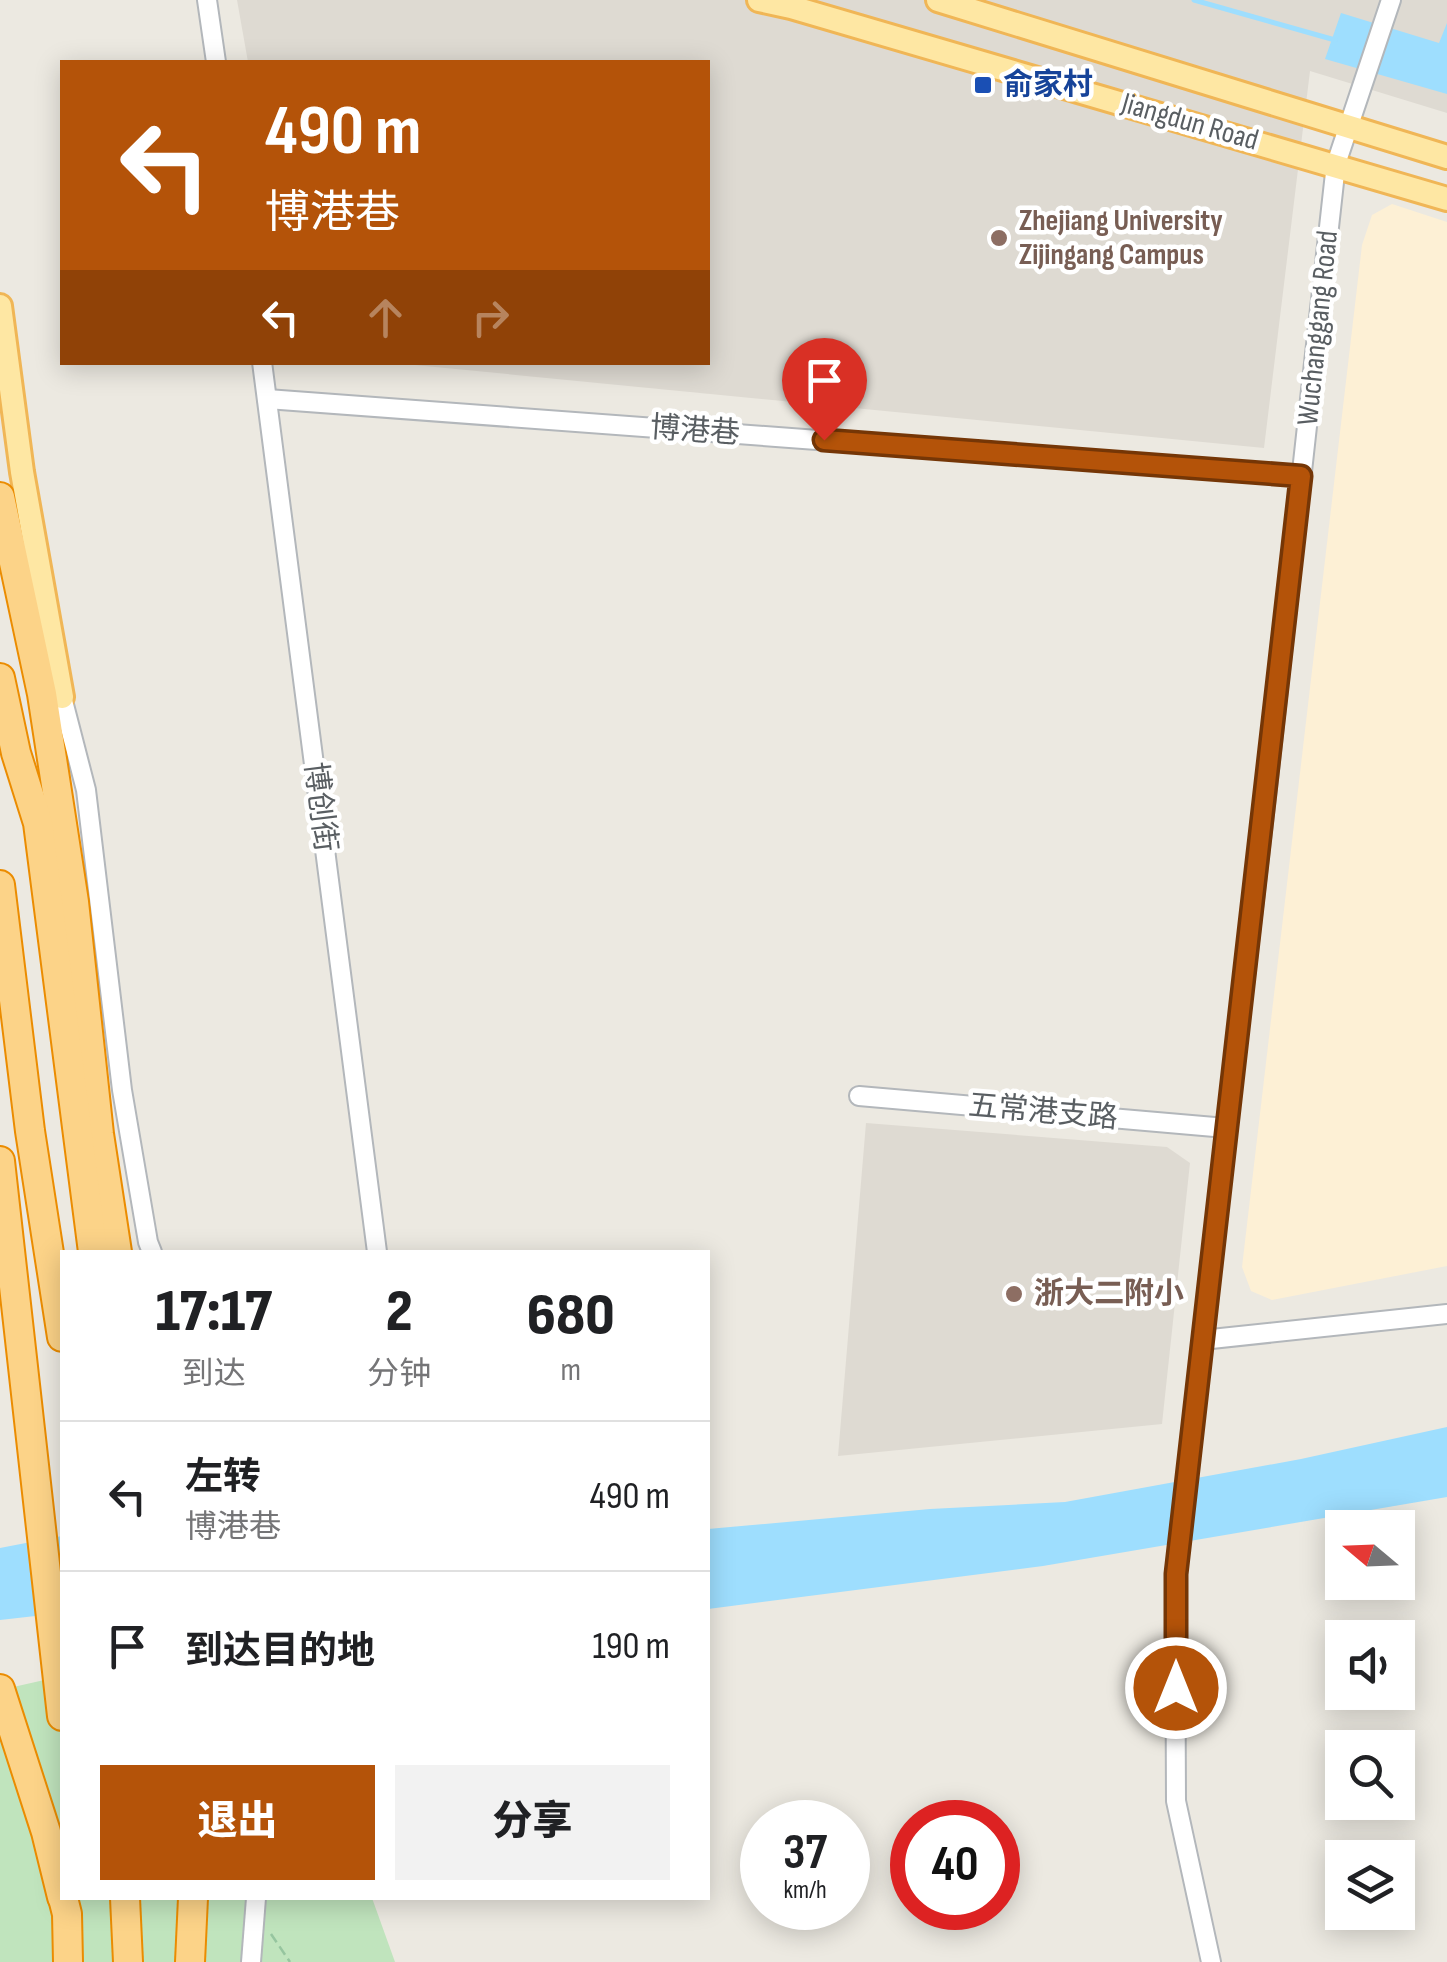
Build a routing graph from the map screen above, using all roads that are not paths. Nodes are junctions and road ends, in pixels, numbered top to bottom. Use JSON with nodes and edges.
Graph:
{"nodes":[{"id":1,"x":207,"y":0,"type":"edge"},
{"id":2,"x":759,"y":0,"type":"edge"},
{"id":3,"x":938,"y":0,"type":"edge"},
{"id":4,"x":1391,"y":0,"type":"edge"},
{"id":5,"x":216,"y":60,"type":"edge"},
{"id":6,"x":1347,"y":126,"type":"junction"},
{"id":7,"x":1447,"y":157,"type":"edge"},
{"id":8,"x":1336,"y":164,"type":"junction"},
{"id":9,"x":1447,"y":199,"type":"edge"},
{"id":10,"x":0,"y":306,"type":"edge"},
{"id":11,"x":262,"y":365,"type":"edge"},
{"id":12,"x":267,"y":399,"type":"junction"},
{"id":13,"x":1301,"y":476,"type":"junction"},
{"id":14,"x":0,"y":497,"type":"edge"},
{"id":15,"x":0,"y":678,"type":"edge"},
{"id":16,"x":62,"y":697,"type":"junction"},
{"id":17,"x":0,"y":885,"type":"edge"},
{"id":18,"x":74,"y":902,"type":"junction"},
{"id":19,"x":859,"y":1096,"type":"dead end"},
{"id":20,"x":1226,"y":1128,"type":"junction"},
{"id":21,"x":0,"y":1161,"type":"edge"},
{"id":22,"x":93,"y":1250,"type":"edge"},
{"id":23,"x":117,"y":1250,"type":"edge"},
{"id":24,"x":151,"y":1250,"type":"edge"},
{"id":25,"x":377,"y":1250,"type":"edge"},
{"id":26,"x":1447,"y":1314,"type":"edge"},
{"id":27,"x":60,"y":1324,"type":"edge"},
{"id":28,"x":0,"y":1325,"type":"edge"},
{"id":29,"x":1202,"y":1340,"type":"junction"},
{"id":30,"x":50,"y":1598,"type":"junction"},
{"id":31,"x":0,"y":1690,"type":"edge"},
{"id":32,"x":60,"y":1696,"type":"edge"},
{"id":33,"x":60,"y":1877,"type":"edge"},
{"id":34,"x":124,"y":1900,"type":"edge"},
{"id":35,"x":256,"y":1900,"type":"edge"},
{"id":36,"x":68,"y":1902,"type":"edge"},
{"id":37,"x":193,"y":1910,"type":"edge"},
{"id":38,"x":64,"y":1962,"type":"edge"},
{"id":39,"x":84,"y":1962,"type":"edge"},
{"id":40,"x":128,"y":1962,"type":"edge"},
{"id":41,"x":190,"y":1962,"type":"edge"},
{"id":42,"x":199,"y":1962,"type":"edge"},
{"id":43,"x":250,"y":1962,"type":"edge"},
{"id":44,"x":1211,"y":1962,"type":"edge"}],
"edges":[{"from":1,"to":5,"type":"street"},
{"from":2,"to":8,"type":"main road","name":"Jiangdun Road"},
{"from":3,"to":6,"type":"main road","name":"Jiangdun Road"},
{"from":4,"to":6,"type":"street","name":"Wuchanggang Road"},
{"from":6,"to":7,"type":"main road","name":"Jiangdun Road"},
{"from":6,"to":8,"type":"street","name":"Wuchanggang Road"},
{"from":8,"to":9,"type":"main road","name":"Jiangdun Road"},
{"from":8,"to":13,"type":"street","name":"Wuchanggang Road"},
{"from":10,"to":16,"type":"main road"},
{"from":11,"to":12,"type":"street","name":"博创街"},
{"from":12,"to":13,"type":"street","name":"博港巷"},
{"from":12,"to":25,"type":"street","name":"博创街"},
{"from":13,"to":20,"type":"street","name":"Wuchanggang Road"},
{"from":14,"to":18,"type":"highway"},
{"from":15,"to":22,"type":"highway"},
{"from":16,"to":18,"type":"highway"},
{"from":16,"to":24,"type":"street"},
{"from":17,"to":27,"type":"highway"},
{"from":18,"to":23,"type":"highway"},
{"from":19,"to":20,"type":"street","name":"五常港支路"},
{"from":20,"to":29,"type":"street","name":"Wuchanggang Road"},
{"from":21,"to":30,"type":"highway"},
{"from":26,"to":29,"type":"street"},
{"from":28,"to":30,"type":"highway"},
{"from":29,"to":44,"type":"street","name":"Wuchanggang Road"},
{"from":30,"to":32,"type":"highway"},
{"from":31,"to":33,"type":"highway"},
{"from":34,"to":40,"type":"highway"},
{"from":35,"to":43,"type":"street"},
{"from":36,"to":38,"type":"highway"},
{"from":36,"to":39,"type":"highway"},
{"from":37,"to":41,"type":"highway"},
{"from":37,"to":42,"type":"highway"}]}
